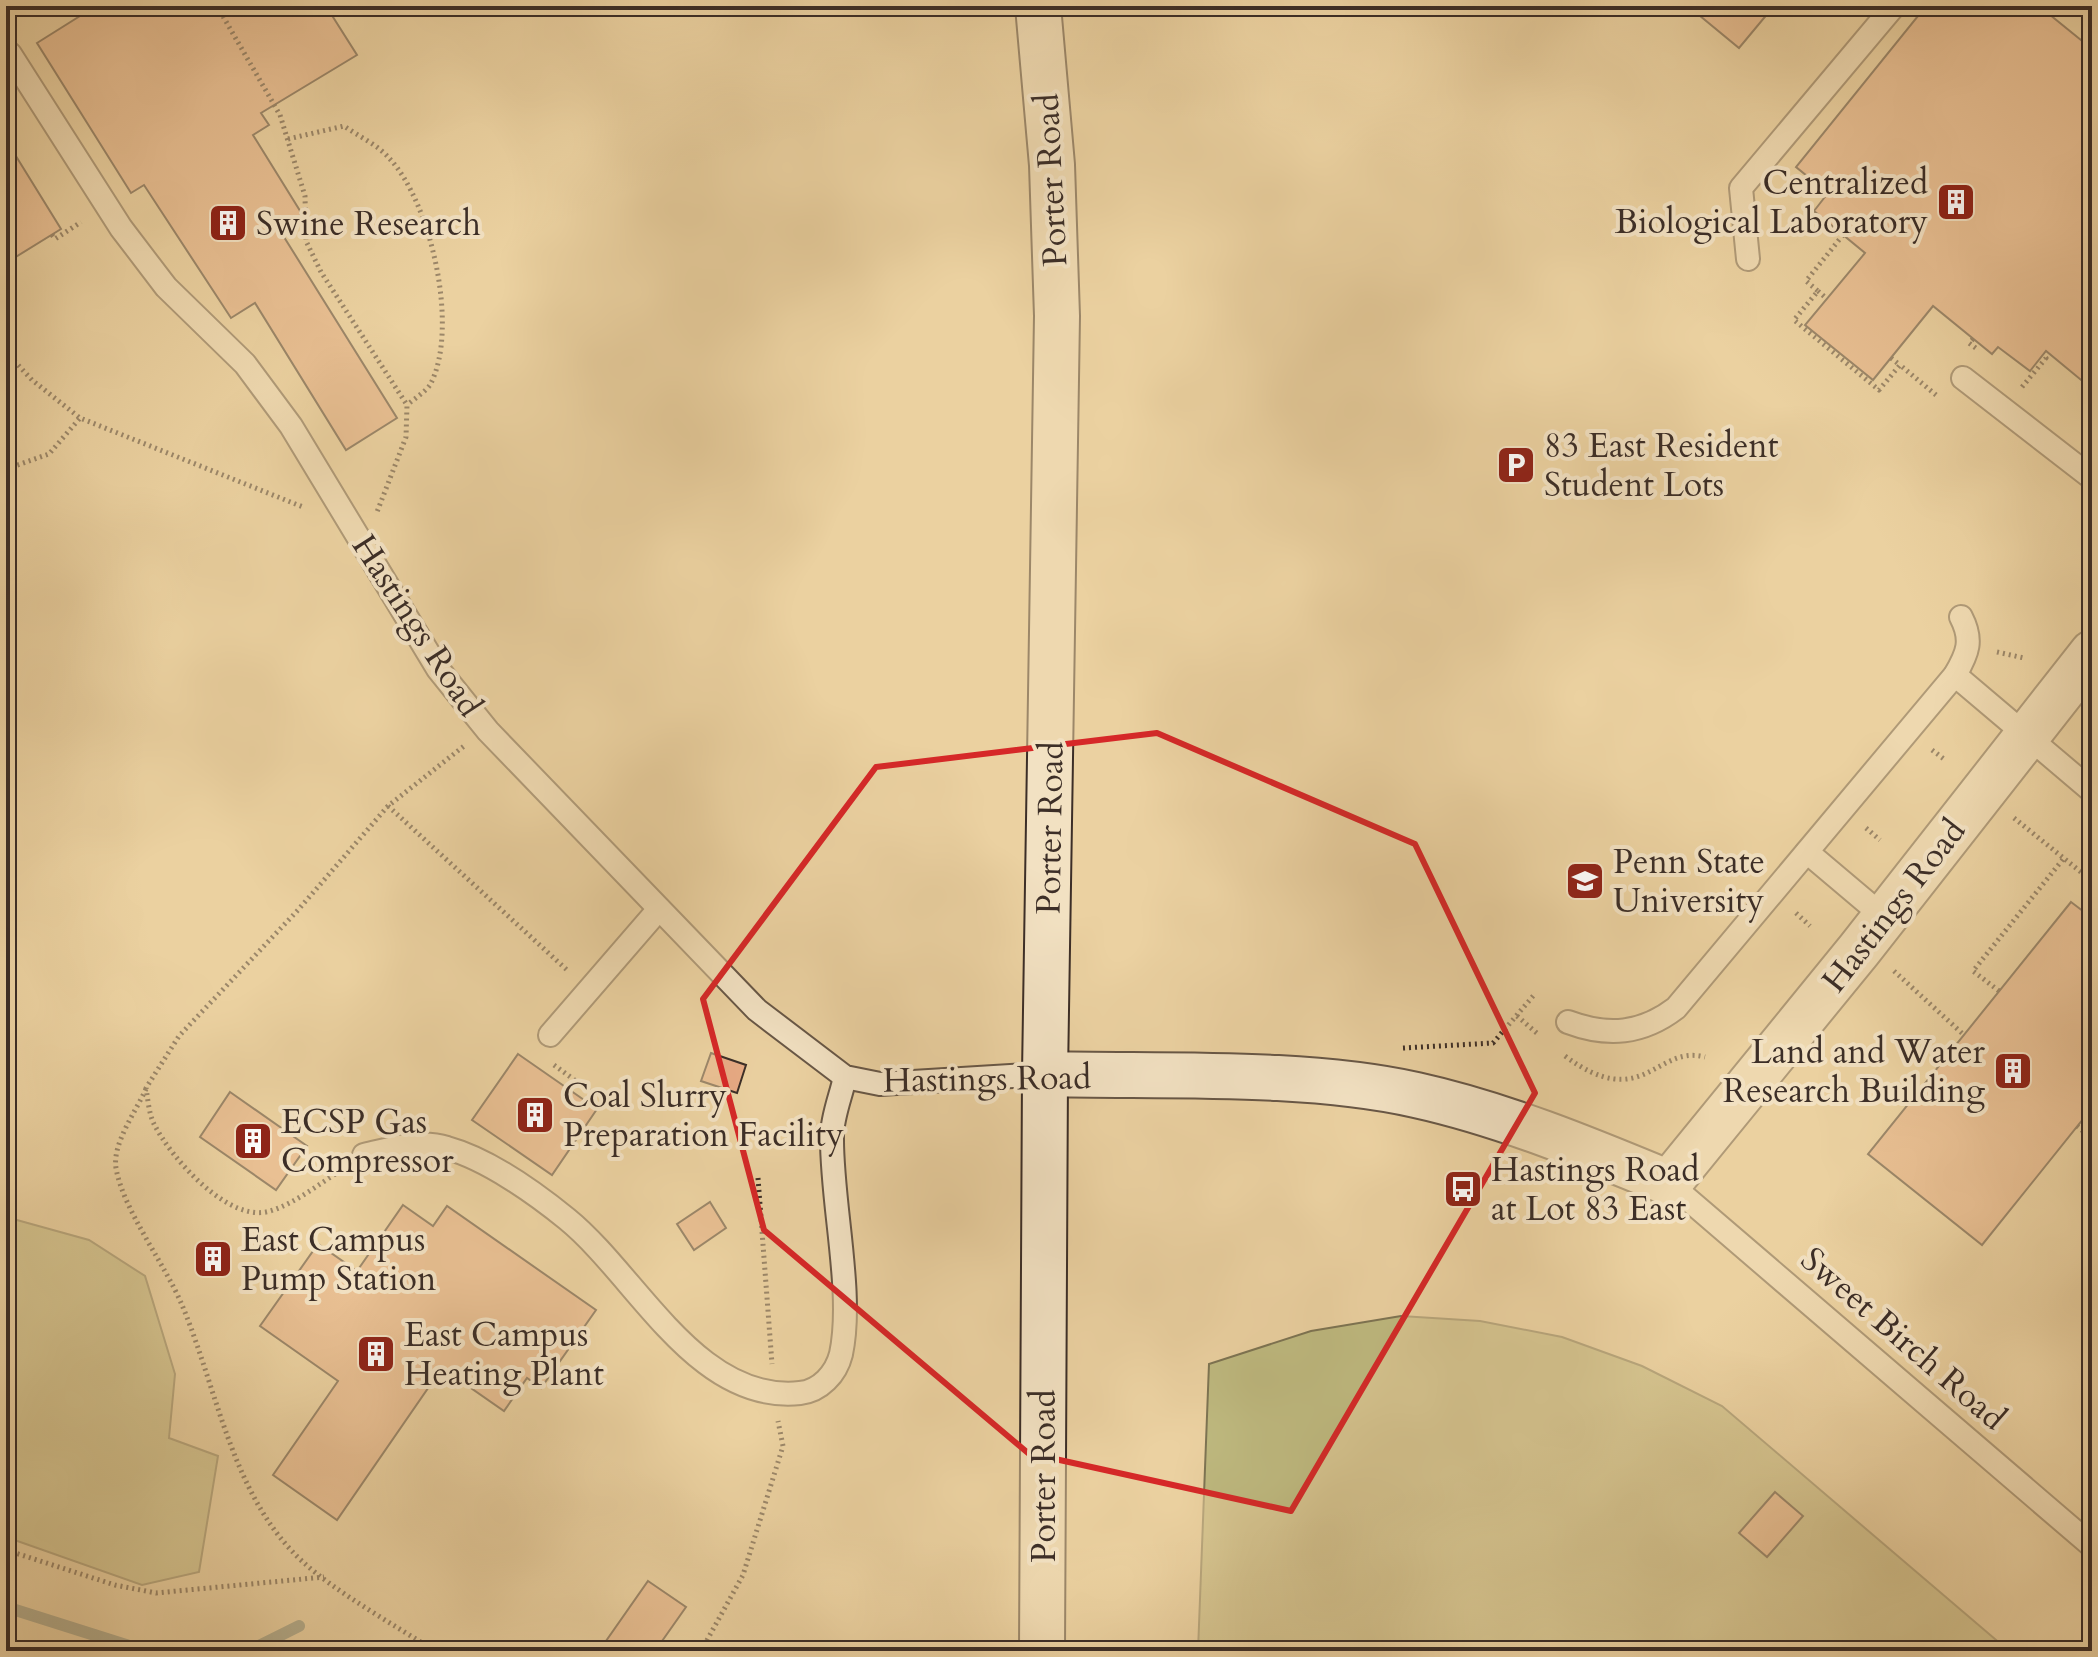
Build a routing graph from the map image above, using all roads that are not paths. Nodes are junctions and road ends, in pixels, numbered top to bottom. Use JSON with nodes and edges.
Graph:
{"nodes":[{"id":1,"x":1038,"y":6,"type":"edge"},
{"id":2,"x":1894,"y":6,"type":"edge"},
{"id":3,"x":10,"y":54,"type":"dead end"},
{"id":4,"x":1748,"y":259,"type":"dead end"},
{"id":5,"x":1963,"y":378,"type":"road end"},
{"id":6,"x":2092,"y":478,"type":"edge"},
{"id":7,"x":1961,"y":617,"type":"dead end"},
{"id":8,"x":2092,"y":653,"type":"edge"},
{"id":9,"x":1955,"y":675,"type":"junction"},
{"id":10,"x":2025,"y":737,"type":"junction"},
{"id":11,"x":2092,"y":791,"type":"edge"},
{"id":12,"x":1807,"y":852,"type":"junction"},
{"id":13,"x":659,"y":909,"type":"junction"},
{"id":14,"x":1884,"y":917,"type":"junction"},
{"id":15,"x":1568,"y":1022,"type":"dead end"},
{"id":16,"x":550,"y":1035,"type":"road end"},
{"id":17,"x":1045,"y":1074,"type":"junction"},
{"id":18,"x":845,"y":1077,"type":"junction"},
{"id":19,"x":364,"y":1155,"type":"road end"},
{"id":20,"x":1669,"y":1183,"type":"junction"},
{"id":21,"x":2092,"y":1546,"type":"edge"},
{"id":22,"x":1042,"y":1651,"type":"edge"}],
"edges":[{"from":1,"to":17,"type":"street","name":"Porter Road"},
{"from":2,"to":4,"type":"lane"},
{"from":3,"to":13,"type":"lane","name":"Hastings Road"},
{"from":5,"to":6,"type":"lane"},
{"from":7,"to":9,"type":"lane"},
{"from":8,"to":10,"type":"street","name":"Hastings Road"},
{"from":9,"to":10,"type":"lane"},
{"from":9,"to":12,"type":"lane"},
{"from":10,"to":11,"type":"lane"},
{"from":10,"to":14,"type":"street","name":"Hastings Road"},
{"from":12,"to":14,"type":"lane"},
{"from":12,"to":15,"type":"lane"},
{"from":13,"to":16,"type":"lane"},
{"from":13,"to":18,"type":"lane","name":"Hastings Road"},
{"from":14,"to":20,"type":"street","name":"Hastings Road"},
{"from":17,"to":18,"type":"lane","name":"Hastings Road"},
{"from":17,"to":20,"type":"street","name":"Hastings Road"},
{"from":17,"to":22,"type":"street","name":"Porter Road"},
{"from":18,"to":19,"type":"lane"},
{"from":20,"to":21,"type":"lane","name":"Sweet Birch Road"}]}
